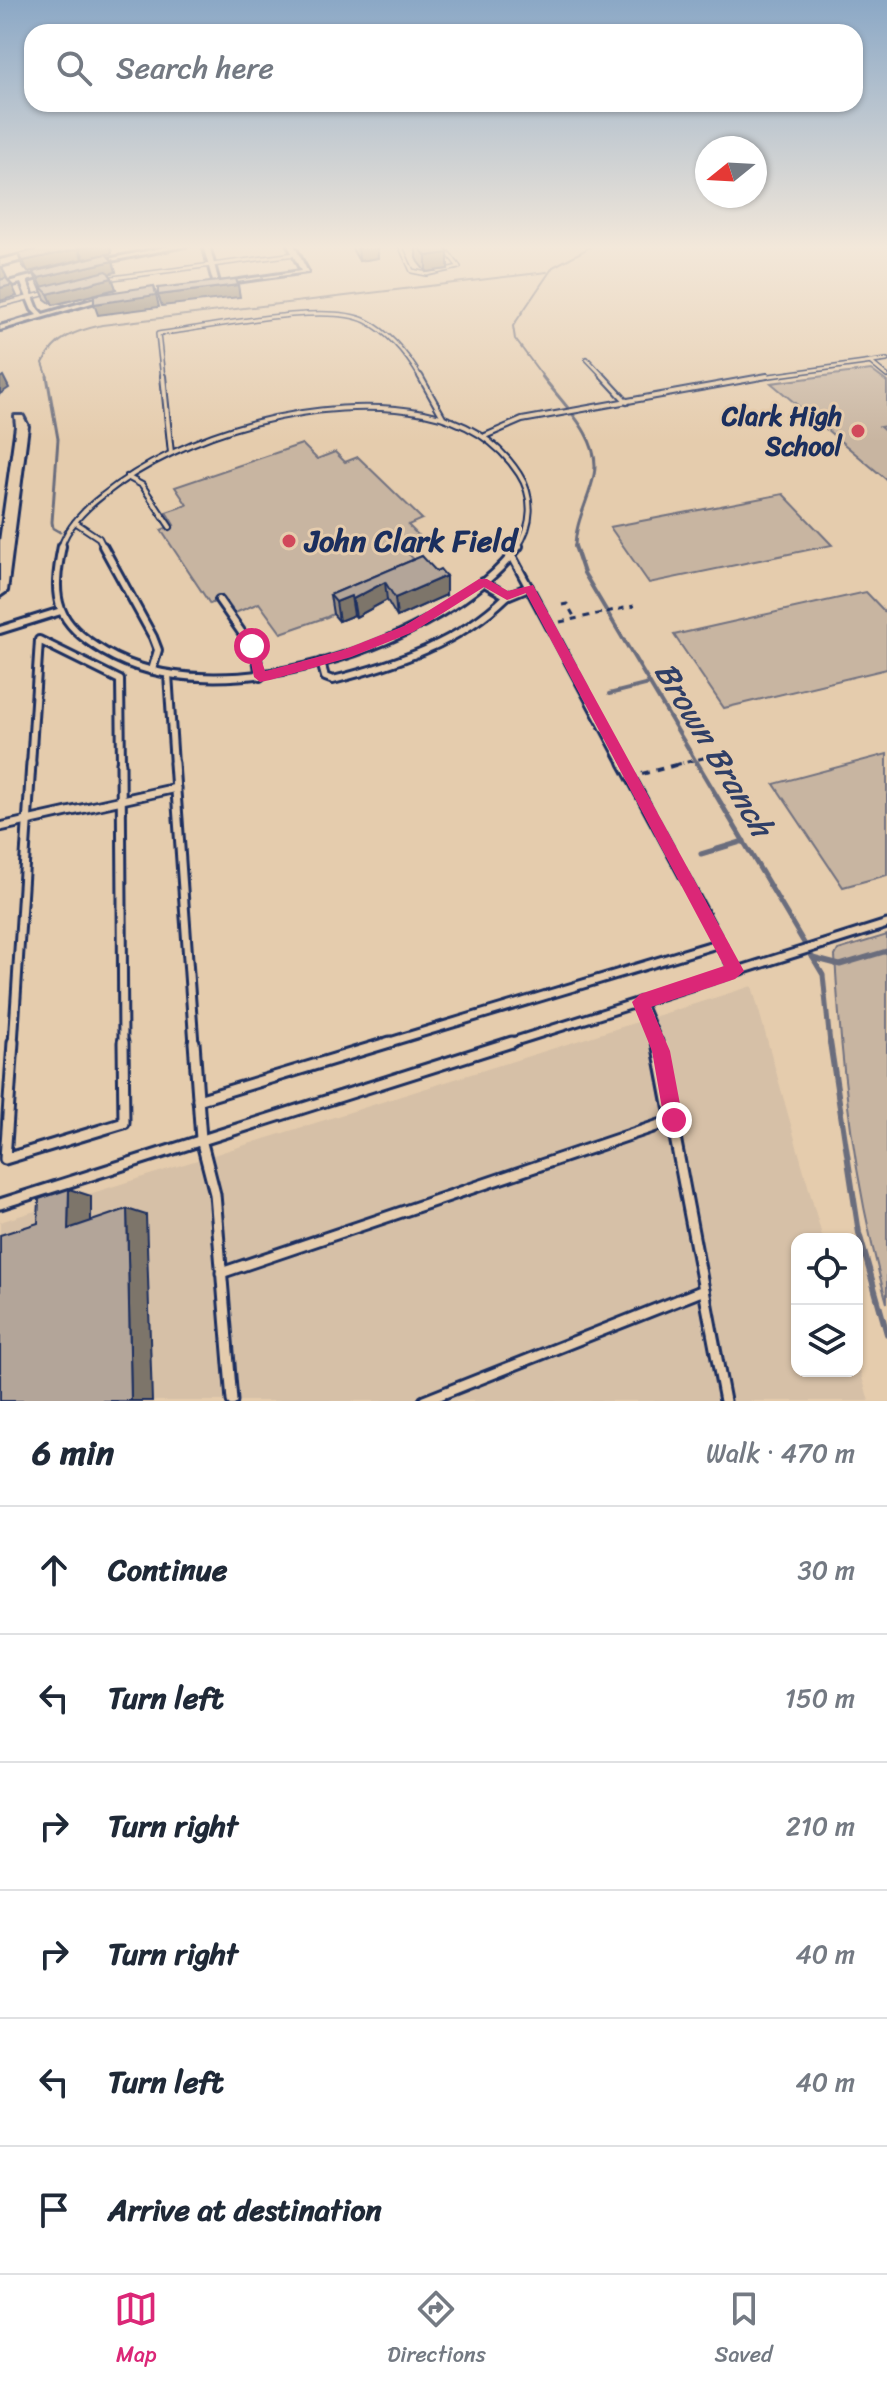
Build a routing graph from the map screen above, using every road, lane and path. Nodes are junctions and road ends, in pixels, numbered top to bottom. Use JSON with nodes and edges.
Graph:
{"nodes":[{"id":1,"x":35,"y":310,"type":"edge"},
{"id":2,"x":64,"y":310,"type":"edge"},
{"id":3,"x":42,"y":316,"type":"junction"},
{"id":4,"x":0,"y":328,"type":"edge"},
{"id":5,"x":587,"y":359,"type":"dead end"},
{"id":6,"x":887,"y":360,"type":"edge"},
{"id":7,"x":870,"y":362,"type":"junction"},
{"id":8,"x":887,"y":376,"type":"edge"},
{"id":9,"x":627,"y":402,"type":"junction"},
{"id":10,"x":443,"y":417,"type":"junction"},
{"id":11,"x":19,"y":418,"type":"dead end"},
{"id":12,"x":485,"y":436,"type":"junction"},
{"id":13,"x":171,"y":453,"type":"junction"},
{"id":14,"x":127,"y":477,"type":"junction"},
{"id":15,"x":5,"y":522,"type":"edge"},
{"id":16,"x":75,"y":522,"type":"junction"},
{"id":17,"x":170,"y":527,"type":"dead end"},
{"id":18,"x":513,"y":558,"type":"junction"},
{"id":19,"x":483,"y":582,"type":"junction"},
{"id":20,"x":529,"y":587,"type":"junction"},
{"id":21,"x":0,"y":591,"type":"edge"},
{"id":22,"x":507,"y":596,"type":"junction"},
{"id":23,"x":219,"y":600,"type":"dead end"},
{"id":24,"x":562,"y":605,"type":"dead end"},
{"id":25,"x":634,"y":606,"type":"dead end"},
{"id":26,"x":61,"y":611,"type":"junction"},
{"id":27,"x":0,"y":630,"type":"edge"},
{"id":28,"x":321,"y":662,"type":"junction"},
{"id":29,"x":152,"y":670,"type":"junction"},
{"id":30,"x":168,"y":674,"type":"junction"},
{"id":31,"x":260,"y":677,"type":"junction"},
{"id":32,"x":727,"y":752,"type":"dead end"},
{"id":33,"x":631,"y":777,"type":"junction"},
{"id":34,"x":176,"y":788,"type":"junction"},
{"id":35,"x":121,"y":800,"type":"junction"},
{"id":36,"x":28,"y":821,"type":"junction"},
{"id":37,"x":0,"y":827,"type":"edge"},
{"id":38,"x":887,"y":924,"type":"edge"},
{"id":39,"x":720,"y":943,"type":"junction"},
{"id":40,"x":735,"y":971,"type":"junction"},
{"id":41,"x":640,"y":1002,"type":"junction"},
{"id":42,"x":198,"y":1100,"type":"junction"},
{"id":43,"x":674,"y":1120,"type":"junction"},
{"id":44,"x":201,"y":1139,"type":"junction"},
{"id":45,"x":0,"y":1204,"type":"edge"},
{"id":46,"x":221,"y":1273,"type":"junction"},
{"id":47,"x":704,"y":1290,"type":"junction"},
{"id":48,"x":232,"y":1401,"type":"edge"},
{"id":49,"x":424,"y":1401,"type":"edge"},
{"id":50,"x":725,"y":1401,"type":"edge"}],
"edges":[{"from":1,"to":3,"type":"street"},
{"from":2,"to":3,"type":"street"},
{"from":3,"to":4,"type":"street"},
{"from":5,"to":9,"type":"lane"},
{"from":6,"to":7,"type":"lane"},
{"from":7,"to":8,"type":"lane"},
{"from":7,"to":9,"type":"lane"},
{"from":9,"to":12,"type":"lane"},
{"from":10,"to":12,"type":"lane"},
{"from":10,"to":13,"type":"lane"},
{"from":10,"to":13,"type":"lane"},
{"from":11,"to":15,"type":"street"},
{"from":12,"to":18,"type":"lane"},
{"from":13,"to":14,"type":"lane"},
{"from":14,"to":16,"type":"lane"},
{"from":14,"to":17,"type":"lane"},
{"from":15,"to":21,"type":"street"},
{"from":16,"to":26,"type":"lane"},
{"from":16,"to":29,"type":"lane"},
{"from":18,"to":19,"type":"lane"},
{"from":18,"to":20,"type":"lane"},
{"from":19,"to":22,"type":"lane"},
{"from":19,"to":28,"type":"lane"},
{"from":20,"to":22,"type":"lane"},
{"from":20,"to":33,"type":"lane"},
{"from":22,"to":28,"type":"lane"},
{"from":23,"to":31,"type":"lane"},
{"from":24,"to":25,"type":"path"},
{"from":26,"to":27,"type":"lane"},
{"from":26,"to":29,"type":"lane"},
{"from":28,"to":31,"type":"lane"},
{"from":29,"to":30,"type":"lane"},
{"from":30,"to":31,"type":"lane"},
{"from":30,"to":34,"type":"lane"},
{"from":32,"to":33,"type":"path"},
{"from":33,"to":39,"type":"lane"},
{"from":34,"to":35,"type":"lane"},
{"from":34,"to":42,"type":"lane"},
{"from":35,"to":36,"type":"lane"},
{"from":35,"to":36,"type":"lane"},
{"from":35,"to":36,"type":"lane"},
{"from":36,"to":37,"type":"lane"},
{"from":38,"to":40,"type":"lane"},
{"from":39,"to":40,"type":"lane"},
{"from":39,"to":42,"type":"lane"},
{"from":40,"to":41,"type":"lane"},
{"from":41,"to":43,"type":"lane"},
{"from":41,"to":44,"type":"lane"},
{"from":42,"to":44,"type":"lane"},
{"from":43,"to":46,"type":"lane"},
{"from":43,"to":47,"type":"lane"},
{"from":44,"to":45,"type":"lane"},
{"from":44,"to":46,"type":"lane"},
{"from":46,"to":48,"type":"lane"},
{"from":47,"to":49,"type":"lane"},
{"from":47,"to":50,"type":"lane"}]}
